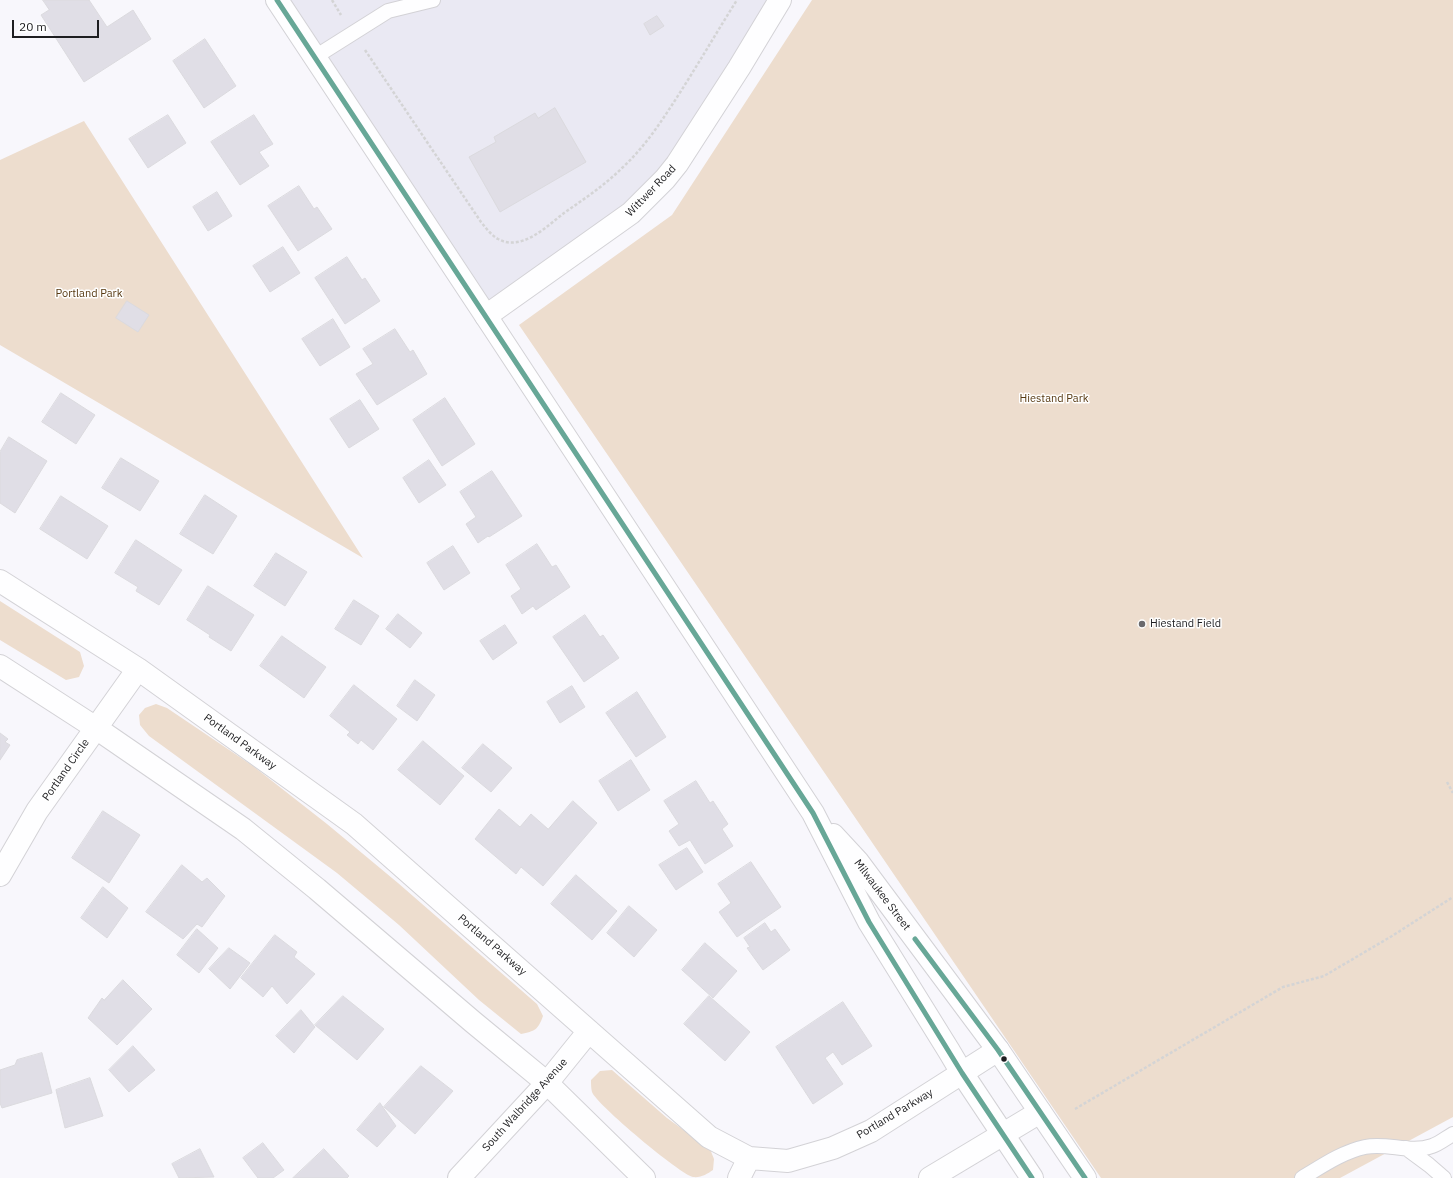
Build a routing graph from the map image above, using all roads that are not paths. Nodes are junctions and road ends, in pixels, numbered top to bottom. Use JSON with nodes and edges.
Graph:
{"nodes":[{"id":1,"x":277,"y":0,"type":"edge"},
{"id":2,"x":433,"y":0,"type":"edge"},
{"id":3,"x":780,"y":0,"type":"edge"},
{"id":4,"x":406,"y":3,"type":"edge"},
{"id":5,"x":314,"y":57,"type":"junction"},
{"id":6,"x":486,"y":316,"type":"junction"},
{"id":7,"x":0,"y":581,"type":"edge"},
{"id":8,"x":0,"y":666,"type":"edge"},
{"id":9,"x":138,"y":669,"type":"junction"},
{"id":10,"x":96,"y":728,"type":"junction"},
{"id":11,"x":813,"y":813,"type":"junction"},
{"id":12,"x":0,"y":875,"type":"edge"},
{"id":13,"x":589,"y":1031,"type":"junction"},
{"id":14,"x":998,"y":1050,"type":"junction"},
{"id":15,"x":962,"y":1073,"type":"junction"},
{"id":16,"x":547,"y":1083,"type":"junction"},
{"id":17,"x":1040,"y":1112,"type":"junction"},
{"id":18,"x":1453,"y":1134,"type":"edge"},
{"id":19,"x":1003,"y":1135,"type":"junction"},
{"id":20,"x":1406,"y":1148,"type":"junction"},
{"id":21,"x":749,"y":1158,"type":"junction"},
{"id":22,"x":788,"y":1170,"type":"edge"},
{"id":23,"x":459,"y":1178,"type":"edge"},
{"id":24,"x":644,"y":1178,"type":"edge"},
{"id":25,"x":739,"y":1178,"type":"edge"},
{"id":26,"x":930,"y":1178,"type":"edge"},
{"id":27,"x":1032,"y":1178,"type":"edge"},
{"id":28,"x":1085,"y":1178,"type":"edge"},
{"id":29,"x":1302,"y":1178,"type":"edge"},
{"id":30,"x":1444,"y":1178,"type":"edge"}],
"edges":[{"from":1,"to":5,"type":"street","name":"Milwaukee Street"},
{"from":2,"to":4,"type":"lane"},
{"from":3,"to":6,"type":"street","name":"Wittwer Road"},
{"from":4,"to":5,"type":"lane"},
{"from":5,"to":6,"type":"street","name":"Milwaukee Street"},
{"from":6,"to":11,"type":"street","name":"Milwaukee Street"},
{"from":7,"to":9,"type":"street","name":"Portland Parkway"},
{"from":8,"to":10,"type":"street"},
{"from":9,"to":10,"type":"street","name":"Portland Circle"},
{"from":9,"to":13,"type":"street","name":"Portland Parkway"},
{"from":10,"to":12,"type":"street","name":"Portland Circle"},
{"from":10,"to":16,"type":"street"},
{"from":11,"to":14,"type":"street","name":"Milwaukee Street"},
{"from":11,"to":15,"type":"street","name":"Milwaukee Street"},
{"from":13,"to":16,"type":"street","name":"South Walbridge Avenue"},
{"from":13,"to":21,"type":"street","name":"Portland Parkway"},
{"from":14,"to":15,"type":"street","name":"Portland Parkway"},
{"from":14,"to":17,"type":"street","name":"Milwaukee Street"},
{"from":15,"to":19,"type":"street","name":"Milwaukee Street"},
{"from":15,"to":22,"type":"street","name":"Portland Parkway"},
{"from":16,"to":23,"type":"street","name":"South Walbridge Avenue"},
{"from":16,"to":24,"type":"street"},
{"from":17,"to":19,"type":"street"},
{"from":17,"to":28,"type":"street","name":"Milwaukee Street"},
{"from":18,"to":20,"type":"lane"},
{"from":19,"to":26,"type":"street"},
{"from":19,"to":27,"type":"street","name":"Milwaukee Street"},
{"from":20,"to":29,"type":"lane"},
{"from":20,"to":30,"type":"lane"},
{"from":21,"to":22,"type":"street","name":"Portland Parkway"},
{"from":21,"to":25,"type":"street"}]}
